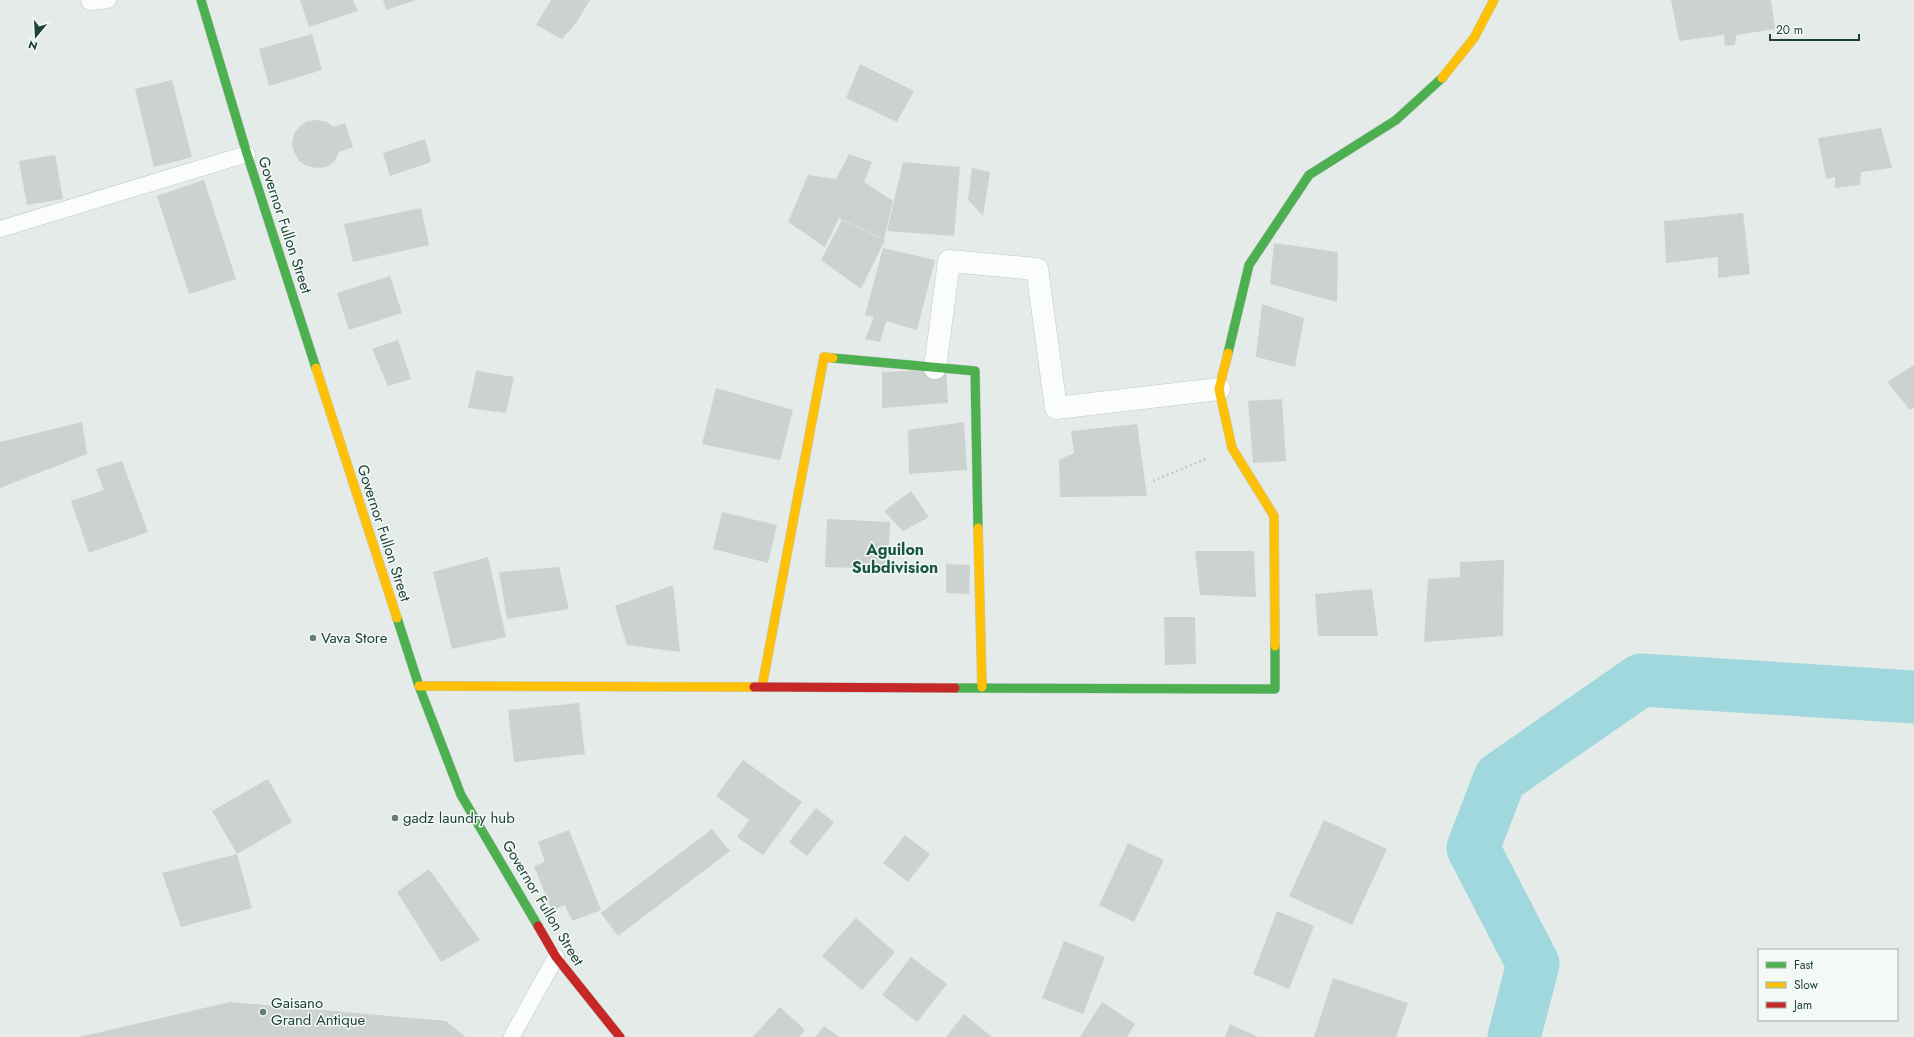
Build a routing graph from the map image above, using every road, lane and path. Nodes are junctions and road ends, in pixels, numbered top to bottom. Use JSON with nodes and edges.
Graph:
{"nodes":[{"id":1,"x":90,"y":0,"type":"edge"},
{"id":2,"x":108,"y":0,"type":"edge"},
{"id":3,"x":201,"y":0,"type":"edge"},
{"id":4,"x":1494,"y":0,"type":"edge"},
{"id":5,"x":247,"y":154,"type":"junction"},
{"id":6,"x":0,"y":229,"type":"edge"},
{"id":7,"x":935,"y":368,"type":"junction"},
{"id":8,"x":1219,"y":389,"type":"junction"},
{"id":9,"x":1232,"y":448,"type":"junction"},
{"id":10,"x":1153,"y":481,"type":"dead end"},
{"id":11,"x":419,"y":686,"type":"junction"},
{"id":12,"x":762,"y":687,"type":"junction"},
{"id":13,"x":982,"y":687,"type":"junction"},
{"id":14,"x":556,"y":957,"type":"junction"},
{"id":15,"x":513,"y":1037,"type":"edge"},
{"id":16,"x":620,"y":1037,"type":"edge"}],
"edges":[{"from":1,"to":2,"type":"lane"},
{"from":3,"to":5,"type":"street","name":"Governor Fullon Street"},
{"from":4,"to":8,"type":"street"},
{"from":5,"to":6,"type":"lane"},
{"from":5,"to":11,"type":"street","name":"Governor Fullon Street"},
{"from":7,"to":8,"type":"street"},
{"from":7,"to":12,"type":"street"},
{"from":7,"to":13,"type":"street"},
{"from":8,"to":9,"type":"street"},
{"from":9,"to":10,"type":"path"},
{"from":9,"to":13,"type":"street"},
{"from":11,"to":12,"type":"street"},
{"from":11,"to":14,"type":"street","name":"Governor Fullon Street"},
{"from":12,"to":13,"type":"street"},
{"from":14,"to":15,"type":"lane"},
{"from":14,"to":16,"type":"street","name":"Governor Fullon Street"}]}
